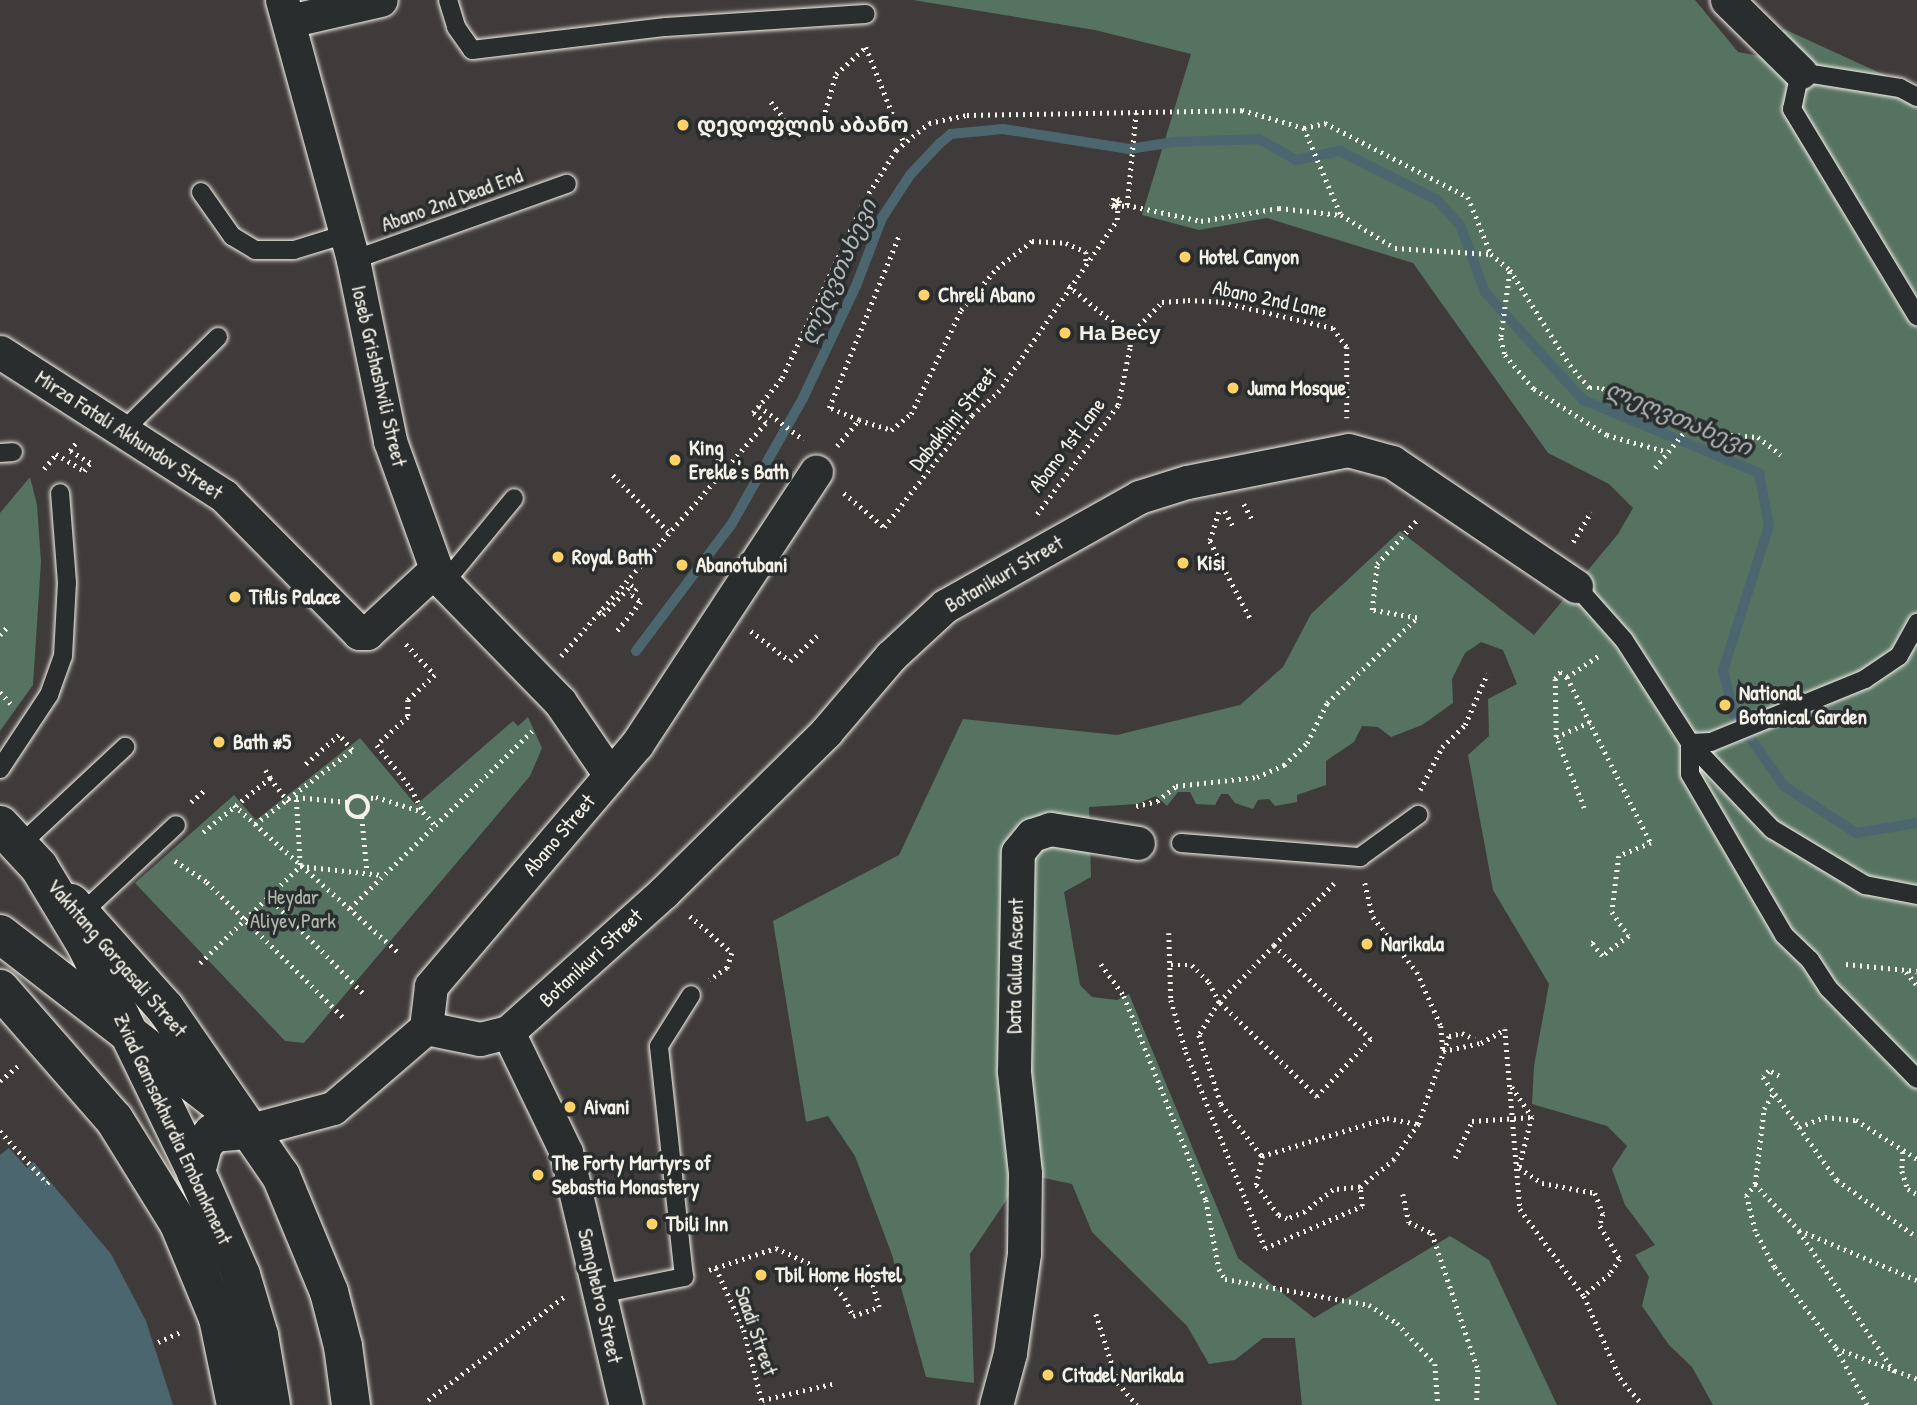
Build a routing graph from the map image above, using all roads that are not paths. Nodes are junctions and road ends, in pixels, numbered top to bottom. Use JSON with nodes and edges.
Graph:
{"nodes":[{"id":1,"x":381,"y":0,"type":"edge"},
{"id":2,"x":448,"y":0,"type":"edge"},
{"id":3,"x":1727,"y":0,"type":"edge"},
{"id":4,"x":285,"y":10,"type":"edge"},
{"id":5,"x":866,"y":14,"type":"dead end"},
{"id":6,"x":1801,"y":72,"type":"junction"},
{"id":7,"x":1917,"y":97,"type":"edge"},
{"id":8,"x":567,"y":184,"type":"dead end"},
{"id":9,"x":201,"y":192,"type":"dead end"},
{"id":10,"x":349,"y":247,"type":"junction"},
{"id":11,"x":1917,"y":316,"type":"edge"},
{"id":12,"x":218,"y":337,"type":"dead end"},
{"id":13,"x":0,"y":352,"type":"edge"},
{"id":14,"x":125,"y":429,"type":"junction"},
{"id":15,"x":811,"y":456,"type":"road end"},
{"id":16,"x":60,"y":494,"type":"dead end"},
{"id":17,"x":514,"y":499,"type":"dead end"},
{"id":18,"x":440,"y":576,"type":"junction"},
{"id":19,"x":1576,"y":586,"type":"joint"},
{"id":20,"x":1917,"y":622,"type":"edge"},
{"id":21,"x":1689,"y":743,"type":"junction"},
{"id":22,"x":125,"y":747,"type":"dead end"},
{"id":23,"x":0,"y":769,"type":"edge"},
{"id":24,"x":610,"y":775,"type":"junction"},
{"id":25,"x":1418,"y":815,"type":"road end"},
{"id":26,"x":176,"y":825,"type":"dead end"},
{"id":27,"x":1138,"y":843,"type":"dead end"},
{"id":28,"x":1181,"y":843,"type":"dead end"},
{"id":29,"x":20,"y":846,"type":"edge"},
{"id":30,"x":1917,"y":895,"type":"edge"},
{"id":31,"x":81,"y":914,"type":"junction"},
{"id":32,"x":0,"y":934,"type":"edge"},
{"id":33,"x":0,"y":989,"type":"edge"},
{"id":34,"x":697,"y":990,"type":"road end"},
{"id":35,"x":426,"y":1028,"type":"junction"},
{"id":36,"x":508,"y":1032,"type":"junction"},
{"id":37,"x":128,"y":1033,"type":"junction"},
{"id":38,"x":1917,"y":1079,"type":"edge"},
{"id":39,"x":251,"y":1130,"type":"junction"},
{"id":40,"x":196,"y":1172,"type":"junction"},
{"id":41,"x":597,"y":1284,"type":"junction"},
{"id":42,"x":236,"y":1405,"type":"edge"},
{"id":43,"x":271,"y":1405,"type":"edge"},
{"id":44,"x":351,"y":1405,"type":"edge"},
{"id":45,"x":626,"y":1405,"type":"edge"},
{"id":46,"x":996,"y":1405,"type":"edge"}],
"edges":[{"from":1,"to":4,"type":"street"},
{"from":2,"to":5,"type":"lane"},
{"from":3,"to":6,"type":"street"},
{"from":4,"to":10,"type":"street","name":"Ioseb Grishashvili Street"},
{"from":6,"to":7,"type":"lane"},
{"from":6,"to":11,"type":"lane"},
{"from":8,"to":10,"type":"lane","name":"Abano 2nd Dead End"},
{"from":9,"to":10,"type":"lane","name":"Abano 2nd Dead End"},
{"from":10,"to":18,"type":"street","name":"Ioseb Grishashvili Street"},
{"from":12,"to":14,"type":"lane"},
{"from":13,"to":14,"type":"street","name":"Mirza Fatali Akhundov Street"},
{"from":14,"to":18,"type":"street","name":"Mirza Fatali Akhundov Street"},
{"from":15,"to":24,"type":"street","name":"Abano Street"},
{"from":16,"to":23,"type":"lane"},
{"from":17,"to":18,"type":"lane"},
{"from":18,"to":24,"type":"street","name":"Ioseb Grishashvili Street"},
{"from":19,"to":21,"type":"lane"},
{"from":19,"to":36,"type":"street","name":"Botanikuri Street"},
{"from":20,"to":21,"type":"lane"},
{"from":21,"to":30,"type":"lane"},
{"from":21,"to":38,"type":"lane"},
{"from":22,"to":29,"type":"lane"},
{"from":24,"to":35,"type":"street","name":"Abano Street"},
{"from":25,"to":28,"type":"lane"},
{"from":26,"to":31,"type":"lane"},
{"from":27,"to":46,"type":"street","name":"Data Gulua Ascent"},
{"from":29,"to":31,"type":"main road","name":"Vakhtang Gorgasali Street"},
{"from":29,"to":37,"type":"main road","name":"Zviad Gamsakhurdia Embankment"},
{"from":31,"to":39,"type":"main road","name":"Vakhtang Gorgasali Street"},
{"from":32,"to":37,"type":"main road","name":"Vakhtang Gorgasali Street"},
{"from":33,"to":42,"type":"main road","name":"Zviad Gamsakhurdia Embankment"},
{"from":34,"to":41,"type":"lane"},
{"from":35,"to":36,"type":"street"},
{"from":35,"to":39,"type":"street"},
{"from":36,"to":41,"type":"street","name":"Samghebro Street"},
{"from":37,"to":39,"type":"main road","name":"Vakhtang Gorgasali Street"},
{"from":37,"to":40,"type":"main road","name":"Zviad Gamsakhurdia Embankment"},
{"from":39,"to":40,"type":"main road"},
{"from":39,"to":44,"type":"main road","name":"Vakhtang Gorgasali Street"},
{"from":40,"to":43,"type":"main road","name":"Zviad Gamsakhurdia Embankment"},
{"from":41,"to":45,"type":"street","name":"Samghebro Street"}]}
